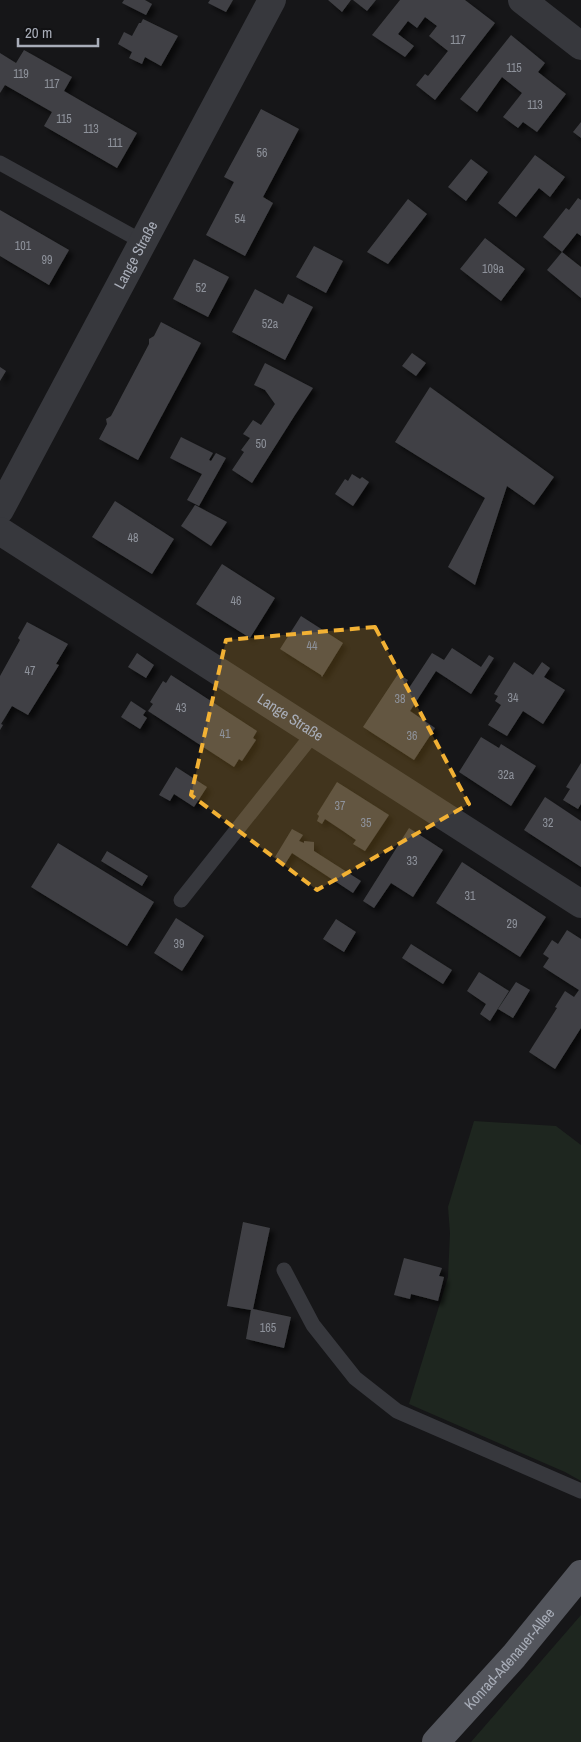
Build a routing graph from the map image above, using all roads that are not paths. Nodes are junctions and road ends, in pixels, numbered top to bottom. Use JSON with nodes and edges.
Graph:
{"nodes":[{"id":1,"x":272,"y":0,"type":"edge"},
{"id":2,"x":522,"y":0,"type":"edge"},
{"id":3,"x":581,"y":46,"type":"edge"},
{"id":4,"x":0,"y":163,"type":"edge"},
{"id":5,"x":143,"y":242,"type":"junction"},
{"id":6,"x":2,"y":500,"type":"edge"},
{"id":7,"x":0,"y":531,"type":"edge"},
{"id":8,"x":314,"y":733,"type":"junction"},
{"id":9,"x":181,"y":900,"type":"dead end"},
{"id":10,"x":581,"y":904,"type":"edge"},
{"id":11,"x":284,"y":1270,"type":"dead end"},
{"id":12,"x":581,"y":1492,"type":"edge"},
{"id":13,"x":581,"y":1574,"type":"edge"},
{"id":14,"x":436,"y":1742,"type":"edge"}],
"edges":[{"from":1,"to":5,"type":"street","name":"Lange Straße"},
{"from":2,"to":3,"type":"street"},
{"from":4,"to":5,"type":"lane"},
{"from":5,"to":6,"type":"street","name":"Lange Straße"},
{"from":7,"to":8,"type":"street","name":"Lange Straße"},
{"from":8,"to":9,"type":"lane"},
{"from":8,"to":10,"type":"street","name":"Lange Straße"},
{"from":11,"to":12,"type":"lane"},
{"from":13,"to":14,"type":"main road","name":"Konrad-Adenauer-Allee"}]}
